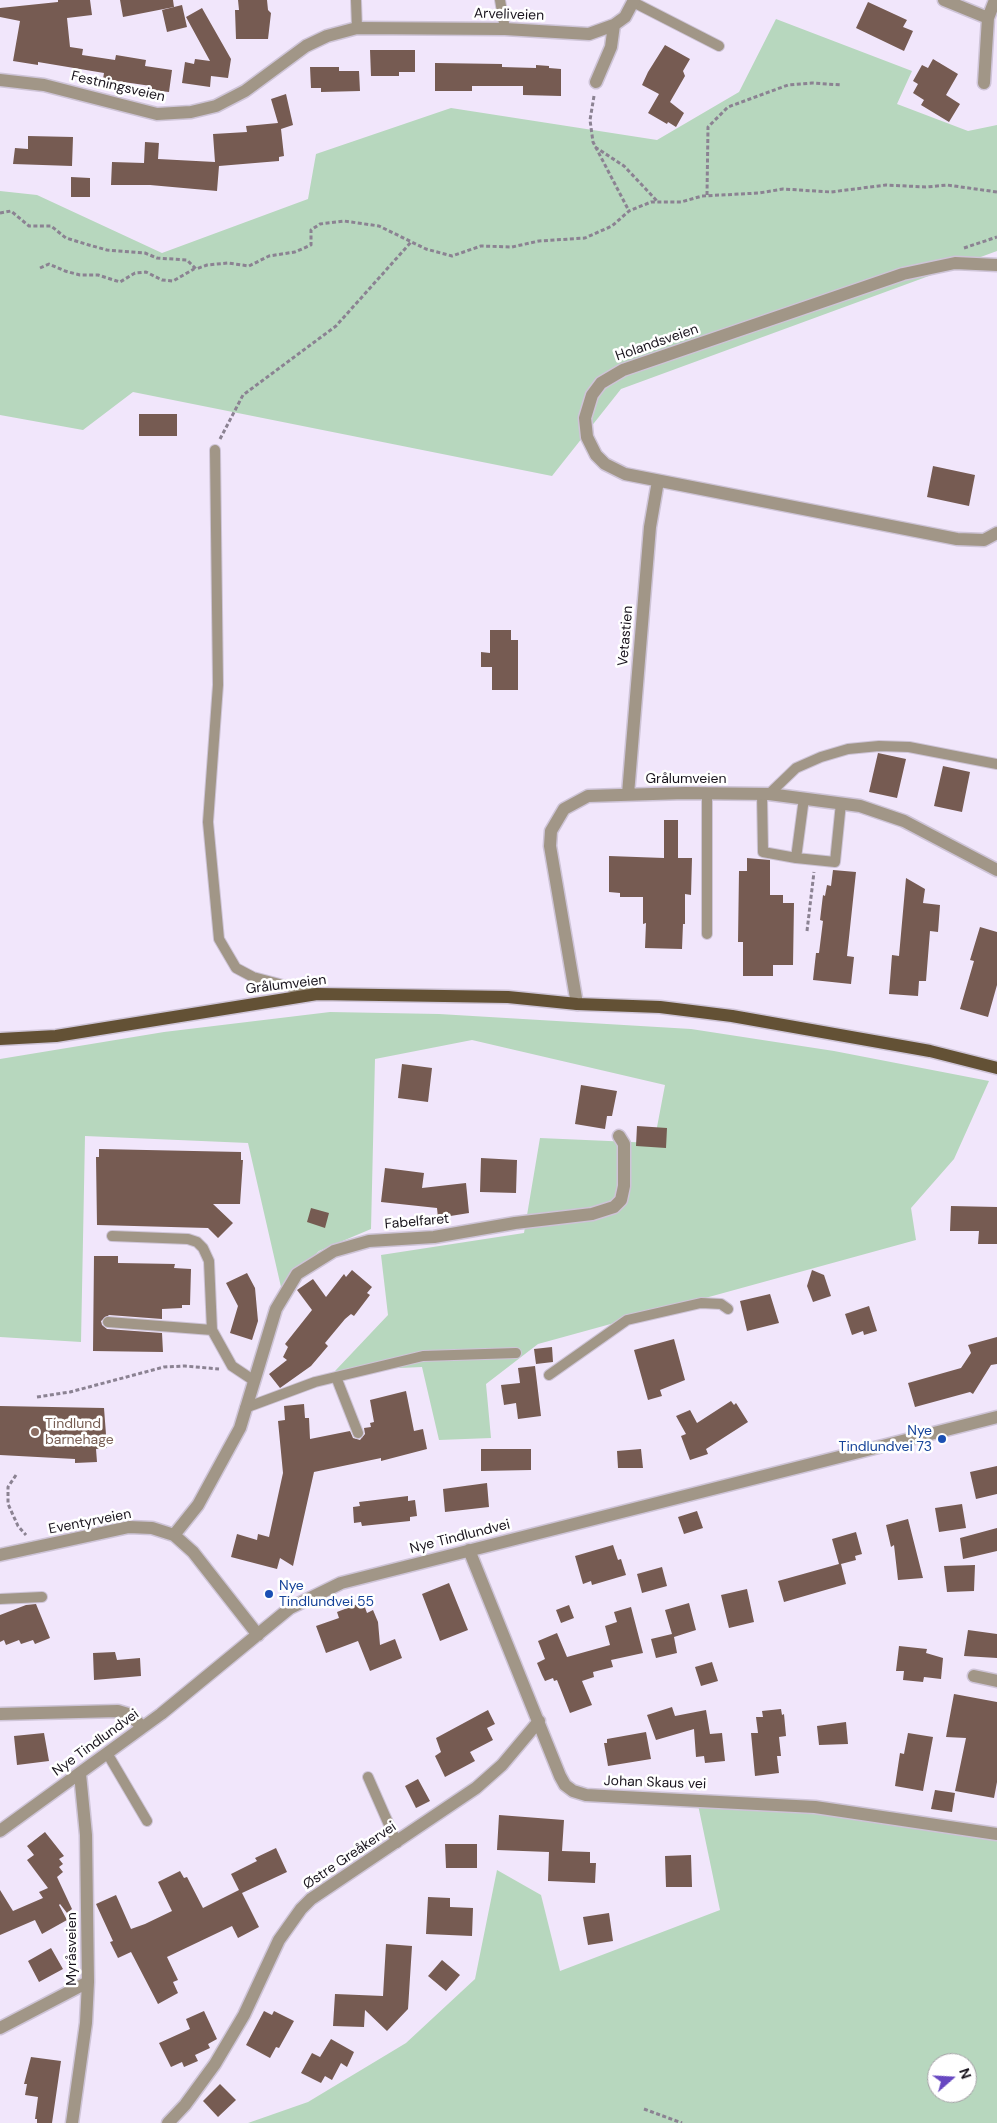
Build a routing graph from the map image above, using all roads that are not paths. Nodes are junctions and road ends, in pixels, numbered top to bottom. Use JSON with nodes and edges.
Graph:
{"nodes":[{"id":1,"x":356,"y":0,"type":"edge"},
{"id":2,"x":500,"y":0,"type":"edge"},
{"id":3,"x":944,"y":0,"type":"edge"},
{"id":4,"x":995,"y":0,"type":"edge"},
{"id":5,"x":633,"y":1,"type":"edge"},
{"id":6,"x":988,"y":18,"type":"junction"},
{"id":7,"x":614,"y":25,"type":"junction"},
{"id":8,"x":357,"y":28,"type":"junction"},
{"id":9,"x":401,"y":28,"type":"joint"},
{"id":10,"x":505,"y":29,"type":"junction"},
{"id":11,"x":719,"y":46,"type":"dead end"},
{"id":12,"x":0,"y":80,"type":"edge"},
{"id":13,"x":596,"y":82,"type":"road end"},
{"id":14,"x":984,"y":83,"type":"dead end"},
{"id":15,"x":997,"y":265,"type":"edge"},
{"id":16,"x":215,"y":450,"type":"road end"},
{"id":17,"x":658,"y":481,"type":"junction"},
{"id":18,"x":997,"y":534,"type":"edge"},
{"id":19,"x":997,"y":764,"type":"edge"},
{"id":20,"x":707,"y":793,"type":"junction"},
{"id":21,"x":628,"y":794,"type":"junction"},
{"id":22,"x":765,"y":794,"type":"junction"},
{"id":23,"x":804,"y":798,"type":"junction"},
{"id":24,"x":841,"y":803,"type":"junction"},
{"id":25,"x":796,"y":858,"type":"junction"},
{"id":26,"x":997,"y":870,"type":"edge"},
{"id":27,"x":707,"y":934,"type":"dead end"},
{"id":28,"x":317,"y":994,"type":"junction"},
{"id":29,"x":577,"y":1004,"type":"junction"},
{"id":30,"x":0,"y":1039,"type":"edge"},
{"id":31,"x":997,"y":1068,"type":"edge"},
{"id":32,"x":619,"y":1136,"type":"dead end"},
{"id":33,"x":112,"y":1236,"type":"dead end"},
{"id":34,"x":728,"y":1309,"type":"dead end"},
{"id":35,"x":108,"y":1322,"type":"dead end"},
{"id":36,"x":212,"y":1330,"type":"junction"},
{"id":37,"x":516,"y":1353,"type":"dead end"},
{"id":38,"x":549,"y":1375,"type":"dead end"},
{"id":39,"x":336,"y":1377,"type":"junction"},
{"id":40,"x":253,"y":1380,"type":"junction"},
{"id":41,"x":245,"y":1408,"type":"junction"},
{"id":42,"x":997,"y":1417,"type":"edge"},
{"id":43,"x":358,"y":1433,"type":"dead end"},
{"id":44,"x":174,"y":1534,"type":"junction"},
{"id":45,"x":469,"y":1550,"type":"junction"},
{"id":46,"x":0,"y":1555,"type":"edge"},
{"id":47,"x":42,"y":1596,"type":"dead end"},
{"id":48,"x":0,"y":1599,"type":"edge"},
{"id":49,"x":258,"y":1635,"type":"junction"},
{"id":50,"x":974,"y":1676,"type":"dead end"},
{"id":51,"x":997,"y":1680,"type":"edge"},
{"id":52,"x":0,"y":1714,"type":"edge"},
{"id":53,"x":538,"y":1721,"type":"junction"},
{"id":54,"x":143,"y":1726,"type":"junction"},
{"id":55,"x":107,"y":1753,"type":"junction"},
{"id":56,"x":80,"y":1774,"type":"junction"},
{"id":57,"x":368,"y":1777,"type":"dead end"},
{"id":58,"x":147,"y":1821,"type":"dead end"},
{"id":59,"x":0,"y":1831,"type":"edge"},
{"id":60,"x":997,"y":1834,"type":"edge"},
{"id":61,"x":397,"y":1843,"type":"junction"},
{"id":62,"x":88,"y":1982,"type":"junction"},
{"id":63,"x":0,"y":2028,"type":"edge"},
{"id":64,"x":72,"y":2123,"type":"edge"},
{"id":65,"x":168,"y":2123,"type":"edge"}],
"edges":[{"from":1,"to":8,"type":"lane"},
{"from":2,"to":10,"type":"lane"},
{"from":3,"to":6,"type":"street"},
{"from":4,"to":6,"type":"street"},
{"from":5,"to":7,"type":"street","name":"Arveliveien"},
{"from":5,"to":11,"type":"lane"},
{"from":6,"to":14,"type":"street"},
{"from":7,"to":10,"type":"street","name":"Arveliveien"},
{"from":7,"to":13,"type":"street"},
{"from":8,"to":9,"type":"street","name":"Festningsveien"},
{"from":8,"to":12,"type":"street","name":"Festningsveien"},
{"from":9,"to":10,"type":"street","name":"Arveliveien"},
{"from":15,"to":17,"type":"street","name":"Holandsveien"},
{"from":16,"to":28,"type":"lane"},
{"from":17,"to":18,"type":"street","name":"Holandsveien"},
{"from":17,"to":21,"type":"street","name":"Vetastien"},
{"from":19,"to":22,"type":"lane"},
{"from":20,"to":21,"type":"street","name":"Grålumveien"},
{"from":20,"to":22,"type":"street","name":"Grålumveien"},
{"from":20,"to":27,"type":"lane"},
{"from":21,"to":29,"type":"street","name":"Grålumveien"},
{"from":22,"to":23,"type":"street","name":"Grålumveien"},
{"from":22,"to":25,"type":"lane"},
{"from":23,"to":24,"type":"street","name":"Grålumveien"},
{"from":23,"to":25,"type":"lane"},
{"from":24,"to":25,"type":"lane"},
{"from":24,"to":26,"type":"street","name":"Grålumveien"},
{"from":28,"to":29,"type":"main road","name":"Grålumveien"},
{"from":28,"to":30,"type":"main road","name":"Grålumveien"},
{"from":29,"to":31,"type":"main road","name":"Grålumveien"},
{"from":32,"to":40,"type":"street","name":"Fabelfaret"},
{"from":33,"to":36,"type":"lane"},
{"from":34,"to":38,"type":"lane"},
{"from":35,"to":36,"type":"lane"},
{"from":36,"to":40,"type":"lane"},
{"from":37,"to":39,"type":"lane"},
{"from":39,"to":41,"type":"lane"},
{"from":39,"to":43,"type":"lane"},
{"from":40,"to":41,"type":"street","name":"Fabelfaret"},
{"from":41,"to":44,"type":"street","name":"Fabelfaret"},
{"from":42,"to":45,"type":"street","name":"Nye Tindlundvei"},
{"from":44,"to":46,"type":"street","name":"Eventyrveien"},
{"from":44,"to":49,"type":"street","name":"Eventyrveien"},
{"from":45,"to":49,"type":"street","name":"Nye Tindlundvei"},
{"from":45,"to":53,"type":"street","name":"Johan Skaus vei"},
{"from":47,"to":48,"type":"lane"},
{"from":49,"to":54,"type":"street","name":"Nye Tindlundvei"},
{"from":50,"to":51,"type":"street"},
{"from":52,"to":54,"type":"street"},
{"from":53,"to":60,"type":"street","name":"Johan Skaus vei"},
{"from":53,"to":61,"type":"street","name":"Østre Greåkervei"},
{"from":54,"to":55,"type":"street","name":"Nye Tindlundvei"},
{"from":55,"to":56,"type":"street","name":"Nye Tindlundvei"},
{"from":55,"to":58,"type":"lane"},
{"from":56,"to":59,"type":"street","name":"Nye Tindlundvei"},
{"from":56,"to":62,"type":"street","name":"Myråsveien"},
{"from":57,"to":61,"type":"lane"},
{"from":61,"to":65,"type":"street","name":"Østre Greåkervei"},
{"from":62,"to":63,"type":"street"},
{"from":62,"to":64,"type":"street","name":"Myråsveien"}]}
